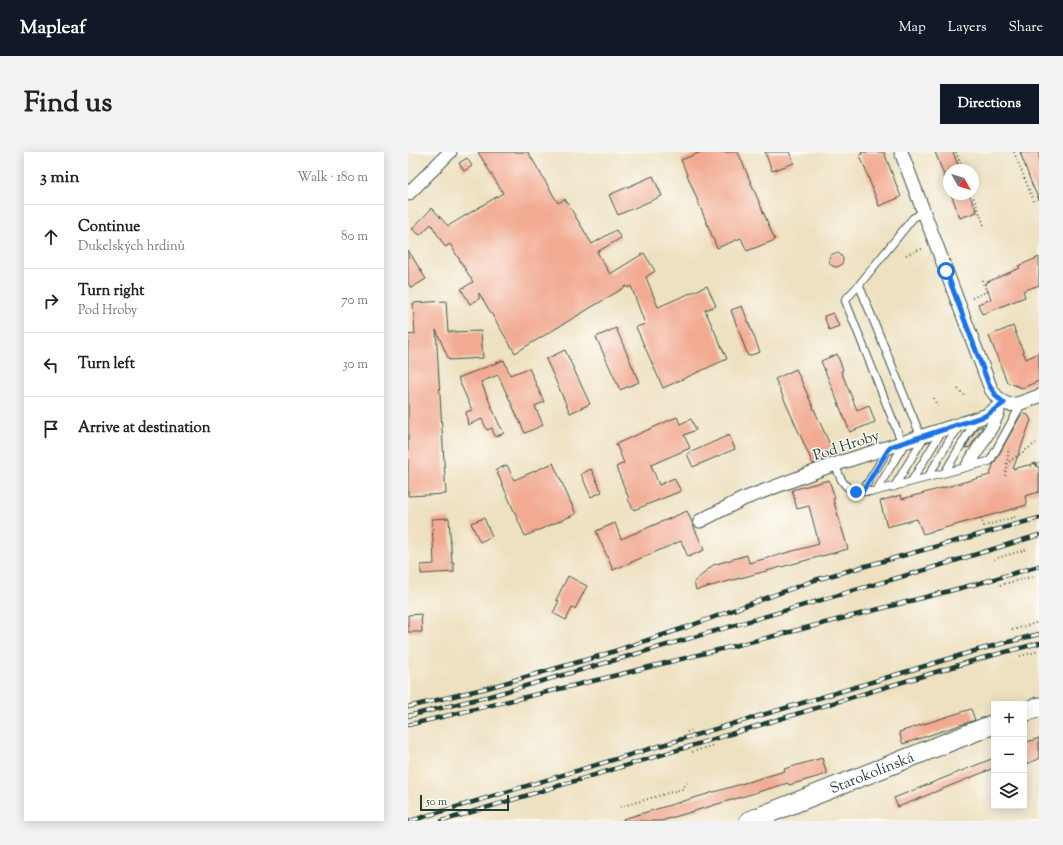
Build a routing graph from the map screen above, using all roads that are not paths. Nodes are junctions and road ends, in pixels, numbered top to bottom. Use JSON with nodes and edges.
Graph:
{"nodes":[{"id":1,"x":450,"y":152,"type":"edge"},
{"id":2,"x":901,"y":152,"type":"edge"},
{"id":3,"x":408,"y":194,"type":"edge"},
{"id":4,"x":924,"y":212,"type":"junction"},
{"id":5,"x":859,"y":285,"type":"junction"},
{"id":6,"x":1039,"y":396,"type":"edge"},
{"id":7,"x":1004,"y":403,"type":"junction"},
{"id":8,"x":1022,"y":403,"type":"junction"},
{"id":9,"x":976,"y":420,"type":"junction"},
{"id":10,"x":962,"y":424,"type":"junction"},
{"id":11,"x":942,"y":430,"type":"junction"},
{"id":12,"x":923,"y":437,"type":"junction"},
{"id":13,"x":899,"y":444,"type":"junction"},
{"id":14,"x":835,"y":464,"type":"junction"},
{"id":15,"x":972,"y":465,"type":"junction"},
{"id":16,"x":963,"y":468,"type":"junction"},
{"id":17,"x":945,"y":472,"type":"junction"},
{"id":18,"x":928,"y":477,"type":"junction"},
{"id":19,"x":911,"y":482,"type":"junction"},
{"id":20,"x":894,"y":486,"type":"junction"},
{"id":21,"x":876,"y":491,"type":"junction"},
{"id":22,"x":862,"y":492,"type":"junction"},
{"id":23,"x":700,"y":521,"type":"dead end"},
{"id":24,"x":1039,"y":706,"type":"edge"},
{"id":25,"x":1027,"y":711,"type":"edge"},
{"id":26,"x":991,"y":725,"type":"edge"},
{"id":27,"x":749,"y":821,"type":"edge"}],
"edges":[{"from":1,"to":3,"type":"street"},
{"from":2,"to":4,"type":"street"},
{"from":4,"to":5,"type":"lane"},
{"from":4,"to":7,"type":"street"},
{"from":5,"to":12,"type":"lane"},
{"from":5,"to":13,"type":"lane"},
{"from":6,"to":8,"type":"street"},
{"from":7,"to":8,"type":"street"},
{"from":7,"to":9,"type":"street","name":"Pod Hroby"},
{"from":7,"to":15,"type":"lane"},
{"from":7,"to":16,"type":"lane"},
{"from":8,"to":15,"type":"lane"},
{"from":9,"to":10,"type":"street","name":"Pod Hroby"},
{"from":9,"to":17,"type":"lane"},
{"from":10,"to":11,"type":"street","name":"Pod Hroby"},
{"from":10,"to":18,"type":"lane"},
{"from":11,"to":12,"type":"street","name":"Pod Hroby"},
{"from":11,"to":19,"type":"lane"},
{"from":12,"to":13,"type":"street","name":"Pod Hroby"},
{"from":12,"to":20,"type":"lane"},
{"from":13,"to":14,"type":"street","name":"Pod Hroby"},
{"from":13,"to":21,"type":"lane"},
{"from":13,"to":22,"type":"lane"},
{"from":14,"to":22,"type":"lane"},
{"from":14,"to":23,"type":"street","name":"Pod Hroby"},
{"from":15,"to":16,"type":"lane"},
{"from":16,"to":17,"type":"lane"},
{"from":17,"to":18,"type":"lane"},
{"from":18,"to":19,"type":"lane"},
{"from":19,"to":20,"type":"lane"},
{"from":20,"to":21,"type":"lane"},
{"from":21,"to":22,"type":"lane"},
{"from":24,"to":25,"type":"street"},
{"from":26,"to":27,"type":"street","name":"Starokolínská"}]}
